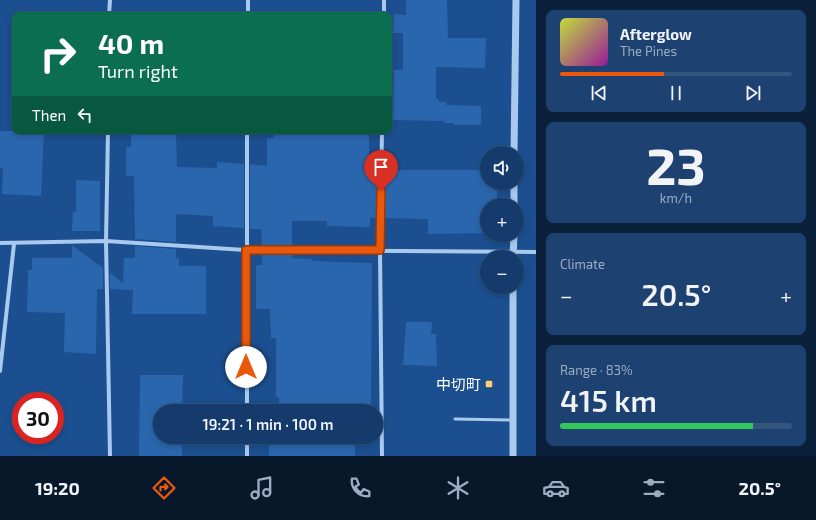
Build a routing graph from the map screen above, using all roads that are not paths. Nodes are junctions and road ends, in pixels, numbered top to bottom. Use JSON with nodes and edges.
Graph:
{"nodes":[{"id":1,"x":110,"y":0,"type":"edge"},
{"id":2,"x":248,"y":0,"type":"edge"},
{"id":3,"x":384,"y":0,"type":"edge"},
{"id":4,"x":516,"y":0,"type":"edge"},
{"id":5,"x":109,"y":12,"type":"edge"},
{"id":6,"x":248,"y":12,"type":"edge"},
{"id":7,"x":384,"y":12,"type":"edge"},
{"id":8,"x":108,"y":134,"type":"edge"},
{"id":9,"x":247,"y":134,"type":"edge"},
{"id":10,"x":382,"y":134,"type":"edge"},
{"id":11,"x":514,"y":146,"type":"edge"},
{"id":12,"x":106,"y":241,"type":"junction"},
{"id":13,"x":0,"y":243,"type":"edge"},
{"id":14,"x":14,"y":244,"type":"junction"},
{"id":15,"x":246,"y":250,"type":"junction"},
{"id":16,"x":380,"y":250,"type":"junction"},
{"id":17,"x":536,"y":252,"type":"edge"},
{"id":18,"x":480,"y":253,"type":"edge"},
{"id":19,"x":524,"y":253,"type":"edge"},
{"id":20,"x":513,"y":294,"type":"edge"},
{"id":21,"x":0,"y":371,"type":"edge"},
{"id":22,"x":247,"y":404,"type":"edge"},
{"id":23,"x":455,"y":419,"type":"dead end"},
{"id":24,"x":513,"y":420,"type":"junction"},
{"id":25,"x":247,"y":444,"type":"edge"},
{"id":26,"x":110,"y":456,"type":"edge"},
{"id":27,"x":247,"y":456,"type":"edge"},
{"id":28,"x":382,"y":456,"type":"edge"},
{"id":29,"x":513,"y":456,"type":"edge"}],
"edges":[{"from":1,"to":5,"type":"street"},
{"from":2,"to":6,"type":"street"},
{"from":3,"to":7,"type":"street"},
{"from":4,"to":11,"type":"street"},
{"from":8,"to":12,"type":"street"},
{"from":9,"to":15,"type":"street"},
{"from":10,"to":16,"type":"street"},
{"from":12,"to":14,"type":"street"},
{"from":12,"to":15,"type":"street"},
{"from":12,"to":26,"type":"street"},
{"from":13,"to":14,"type":"street"},
{"from":14,"to":21,"type":"street"},
{"from":15,"to":16,"type":"street"},
{"from":15,"to":22,"type":"street"},
{"from":16,"to":18,"type":"street"},
{"from":16,"to":28,"type":"street"},
{"from":17,"to":19,"type":"street"},
{"from":20,"to":24,"type":"street"},
{"from":23,"to":24,"type":"lane"},
{"from":24,"to":29,"type":"street"},
{"from":25,"to":27,"type":"street"}]}
